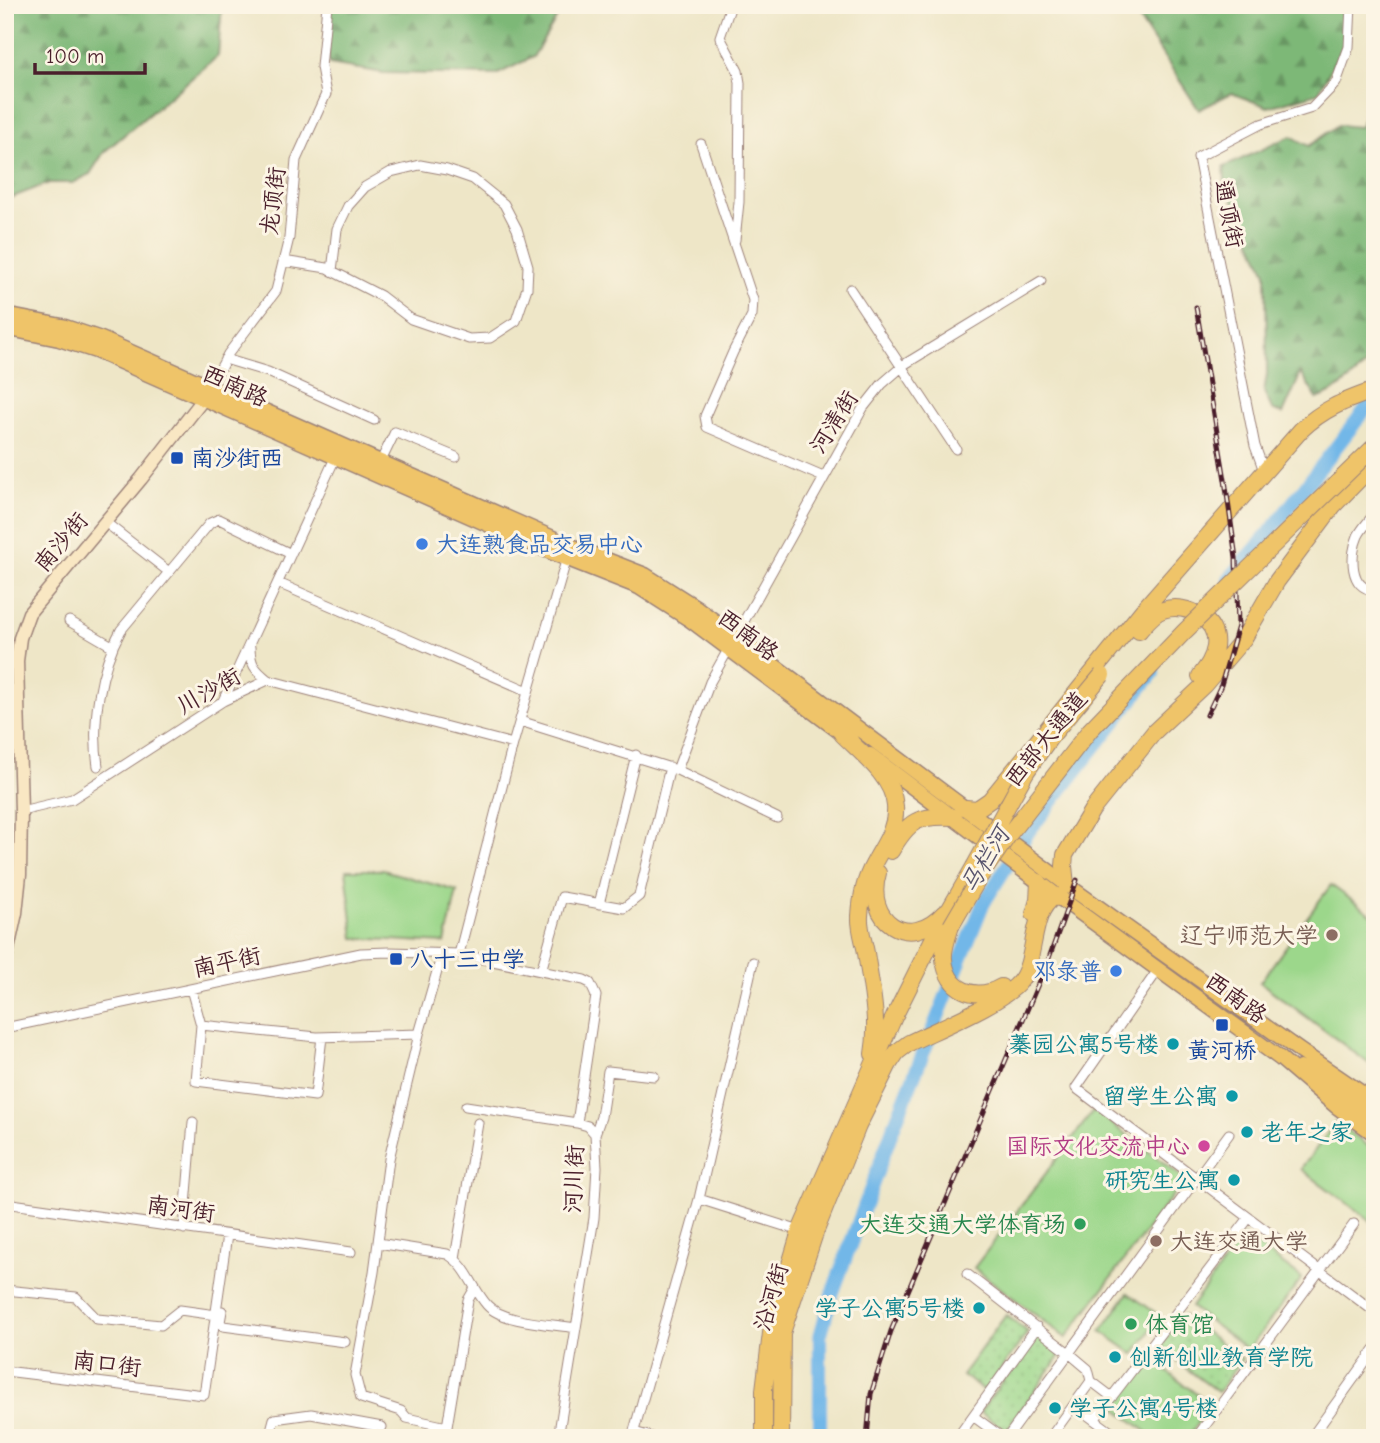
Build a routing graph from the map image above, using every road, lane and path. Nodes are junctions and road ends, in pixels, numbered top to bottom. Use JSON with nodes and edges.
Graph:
{"nodes":[{"id":1,"x":327,"y":5,"type":"edge"},
{"id":2,"x":731,"y":5,"type":"edge"},
{"id":3,"x":1351,"y":5,"type":"edge"},
{"id":4,"x":701,"y":144,"type":"dead end"},
{"id":5,"x":734,"y":245,"type":"junction"},
{"id":6,"x":283,"y":261,"type":"junction"},
{"id":7,"x":332,"y":271,"type":"junction"},
{"id":8,"x":1041,"y":281,"type":"dead end"},
{"id":9,"x":850,"y":289,"type":"dead end"},
{"id":10,"x":5,"y":315,"type":"edge"},
{"id":11,"x":8,"y":329,"type":"edge"},
{"id":12,"x":225,"y":359,"type":"junction"},
{"id":13,"x":5,"y":363,"type":"edge"},
{"id":14,"x":902,"y":366,"type":"junction"},
{"id":15,"x":1375,"y":390,"type":"edge"},
{"id":16,"x":209,"y":392,"type":"junction"},
{"id":17,"x":373,"y":420,"type":"dead end"},
{"id":18,"x":1375,"y":435,"type":"edge"},
{"id":19,"x":1375,"y":446,"type":"edge"},
{"id":20,"x":956,"y":449,"type":"dead end"},
{"id":21,"x":336,"y":456,"type":"junction"},
{"id":22,"x":456,"y":457,"type":"dead end"},
{"id":23,"x":380,"y":461,"type":"junction"},
{"id":24,"x":1375,"y":463,"type":"edge"},
{"id":25,"x":1264,"y":471,"type":"junction"},
{"id":26,"x":823,"y":477,"type":"junction"},
{"id":27,"x":1375,"y":513,"type":"edge"},
{"id":28,"x":105,"y":522,"type":"junction"},
{"id":29,"x":569,"y":552,"type":"junction"},
{"id":30,"x":291,"y":554,"type":"junction"},
{"id":31,"x":169,"y":572,"type":"junction"},
{"id":32,"x":278,"y":583,"type":"junction"},
{"id":33,"x":1375,"y":590,"type":"edge"},
{"id":34,"x":69,"y":621,"type":"dead end"},
{"id":35,"x":733,"y":643,"type":"junction"},
{"id":36,"x":250,"y":645,"type":"junction"},
{"id":37,"x":112,"y":646,"type":"junction"},
{"id":38,"x":11,"y":661,"type":"edge"},
{"id":39,"x":268,"y":680,"type":"junction"},
{"id":40,"x":528,"y":691,"type":"junction"},
{"id":41,"x":223,"y":701,"type":"junction"},
{"id":42,"x":1175,"y":713,"type":"junction"},
{"id":43,"x":520,"y":721,"type":"junction"},
{"id":44,"x":842,"y":734,"type":"junction"},
{"id":45,"x":513,"y":744,"type":"junction"},
{"id":46,"x":636,"y":755,"type":"junction"},
{"id":47,"x":98,"y":766,"type":"dead end"},
{"id":48,"x":674,"y":768,"type":"junction"},
{"id":49,"x":21,"y":811,"type":"junction"},
{"id":50,"x":960,"y":812,"type":"junction"},
{"id":51,"x":777,"y":818,"type":"dead end"},
{"id":52,"x":974,"y":867,"type":"junction"},
{"id":53,"x":1039,"y":876,"type":"junction"},
{"id":54,"x":1063,"y":892,"type":"junction"},
{"id":55,"x":957,"y":898,"type":"junction"},
{"id":56,"x":599,"y":904,"type":"junction"},
{"id":57,"x":10,"y":920,"type":"edge"},
{"id":58,"x":951,"y":926,"type":"junction"},
{"id":59,"x":442,"y":954,"type":"junction"},
{"id":60,"x":459,"y":954,"type":"junction"},
{"id":61,"x":753,"y":962,"type":"dead end"},
{"id":62,"x":5,"y":963,"type":"edge"},
{"id":63,"x":1158,"y":970,"type":"junction"},
{"id":64,"x":541,"y":971,"type":"junction"},
{"id":65,"x":191,"y":989,"type":"junction"},
{"id":66,"x":201,"y":1025,"type":"junction"},
{"id":67,"x":5,"y":1028,"type":"edge"},
{"id":68,"x":419,"y":1034,"type":"junction"},
{"id":69,"x":322,"y":1037,"type":"junction"},
{"id":70,"x":1293,"y":1046,"type":"junction"},
{"id":71,"x":1281,"y":1059,"type":"junction"},
{"id":72,"x":654,"y":1076,"type":"dead end"},
{"id":73,"x":1321,"y":1079,"type":"junction"},
{"id":74,"x":1375,"y":1102,"type":"edge"},
{"id":75,"x":466,"y":1106,"type":"dead end"},
{"id":76,"x":1375,"y":1118,"type":"edge"},
{"id":77,"x":193,"y":1122,"type":"dead end"},
{"id":78,"x":478,"y":1123,"type":"dead end"},
{"id":79,"x":577,"y":1123,"type":"junction"},
{"id":80,"x":855,"y":1132,"type":"junction"},
{"id":81,"x":595,"y":1134,"type":"junction"},
{"id":82,"x":1375,"y":1134,"type":"edge"},
{"id":83,"x":1229,"y":1135,"type":"dead end"},
{"id":84,"x":840,"y":1139,"type":"junction"},
{"id":85,"x":832,"y":1175,"type":"junction"},
{"id":86,"x":1195,"y":1180,"type":"junction"},
{"id":87,"x":699,"y":1199,"type":"junction"},
{"id":88,"x":5,"y":1203,"type":"edge"},
{"id":89,"x":1248,"y":1219,"type":"junction"},
{"id":90,"x":1354,"y":1224,"type":"dead end"},
{"id":91,"x":184,"y":1229,"type":"junction"},
{"id":92,"x":800,"y":1231,"type":"junction"},
{"id":93,"x":227,"y":1235,"type":"junction"},
{"id":94,"x":378,"y":1243,"type":"junction"},
{"id":95,"x":351,"y":1252,"type":"dead end"},
{"id":96,"x":455,"y":1258,"type":"junction"},
{"id":97,"x":1319,"y":1271,"type":"junction"},
{"id":98,"x":967,"y":1275,"type":"dead end"},
{"id":99,"x":221,"y":1276,"type":"junction"},
{"id":100,"x":475,"y":1287,"type":"junction"},
{"id":101,"x":5,"y":1290,"type":"edge"},
{"id":102,"x":1375,"y":1312,"type":"edge"},
{"id":103,"x":216,"y":1315,"type":"junction"},
{"id":104,"x":782,"y":1327,"type":"junction"},
{"id":105,"x":1037,"y":1327,"type":"junction"},
{"id":106,"x":576,"y":1328,"type":"junction"},
{"id":107,"x":345,"y":1342,"type":"dead end"},
{"id":108,"x":1375,"y":1349,"type":"edge"},
{"id":109,"x":1069,"y":1353,"type":"junction"},
{"id":110,"x":5,"y":1371,"type":"edge"},
{"id":111,"x":1091,"y":1381,"type":"junction"},
{"id":112,"x":1112,"y":1397,"type":"junction"},
{"id":113,"x":1074,"y":1405,"type":"junction"},
{"id":114,"x":973,"y":1416,"type":"junction"},
{"id":115,"x":1094,"y":1420,"type":"junction"},
{"id":116,"x":382,"y":1427,"type":"dead end"},
{"id":117,"x":633,"y":1435,"type":"edge"},
{"id":118,"x":960,"y":1437,"type":"edge"},
{"id":119,"x":269,"y":1438,"type":"edge"},
{"id":120,"x":558,"y":1438,"type":"edge"},
{"id":121,"x":655,"y":1438,"type":"edge"},
{"id":122,"x":763,"y":1438,"type":"edge"},
{"id":123,"x":775,"y":1438,"type":"edge"},
{"id":124,"x":781,"y":1438,"type":"edge"},
{"id":125,"x":1005,"y":1438,"type":"edge"},
{"id":126,"x":1050,"y":1438,"type":"edge"},
{"id":127,"x":1119,"y":1438,"type":"edge"},
{"id":128,"x":1196,"y":1438,"type":"edge"},
{"id":129,"x":1311,"y":1438,"type":"edge"}],
"edges":[{"from":1,"to":6,"type":"street","name":"龙顶街"},
{"from":2,"to":5,"type":"street"},
{"from":3,"to":25,"type":"street","name":"通顶街"},
{"from":4,"to":5,"type":"street"},
{"from":5,"to":26,"type":"street"},
{"from":6,"to":7,"type":"street"},
{"from":6,"to":12,"type":"street","name":"龙顶街"},
{"from":7,"to":7,"type":"street"},
{"from":8,"to":14,"type":"street","name":"河清街"},
{"from":9,"to":14,"type":"street"},
{"from":10,"to":16,"type":"main road","name":"西南路"},
{"from":11,"to":13,"type":"street"},
{"from":11,"to":16,"type":"main road","name":"西南路"},
{"from":12,"to":16,"type":"street","name":"龙顶街"},
{"from":12,"to":17,"type":"street"},
{"from":14,"to":20,"type":"street"},
{"from":14,"to":26,"type":"street","name":"河清街"},
{"from":15,"to":25,"type":"highway"},
{"from":16,"to":21,"type":"main road","name":"西南路"},
{"from":16,"to":23,"type":"main road","name":"西南路"},
{"from":16,"to":28,"type":"street","name":"南沙街"},
{"from":18,"to":52,"type":"highway","name":"西部大通道","bridge":true},
{"from":19,"to":58,"type":"highway","name":"西部大通道","bridge":true},
{"from":21,"to":29,"type":"main road","name":"西南路"},
{"from":21,"to":30,"type":"street"},
{"from":22,"to":23,"type":"street"},
{"from":23,"to":29,"type":"main road","name":"西南路"},
{"from":24,"to":42,"type":"highway"},
{"from":25,"to":50,"type":"highway"},
{"from":26,"to":35,"type":"street","name":"河清街"},
{"from":27,"to":33,"type":"street"},
{"from":28,"to":31,"type":"street"},
{"from":28,"to":38,"type":"street","name":"南沙街"},
{"from":29,"to":35,"type":"main road","name":"西南路"},
{"from":29,"to":40,"type":"street"},
{"from":30,"to":31,"type":"street"},
{"from":30,"to":32,"type":"street"},
{"from":31,"to":37,"type":"street"},
{"from":32,"to":36,"type":"street"},
{"from":32,"to":40,"type":"street"},
{"from":34,"to":37,"type":"street"},
{"from":35,"to":44,"type":"main road","name":"西南路"},
{"from":35,"to":48,"type":"street","name":"河清街"},
{"from":35,"to":50,"type":"main road","name":"西南路"},
{"from":36,"to":39,"type":"street"},
{"from":36,"to":41,"type":"street"},
{"from":37,"to":47,"type":"street"},
{"from":38,"to":49,"type":"street","name":"南沙街"},
{"from":39,"to":41,"type":"street","name":"川沙街"},
{"from":39,"to":45,"type":"street","name":"川沙街"},
{"from":40,"to":43,"type":"street"},
{"from":41,"to":49,"type":"street","name":"川沙街"},
{"from":42,"to":52,"type":"highway","bridge":true},
{"from":42,"to":54,"type":"highway"},
{"from":43,"to":45,"type":"street"},
{"from":43,"to":46,"type":"street"},
{"from":44,"to":50,"type":"main road","name":"西南路"},
{"from":44,"to":84,"type":"highway"},
{"from":45,"to":60,"type":"street"},
{"from":46,"to":48,"type":"street"},
{"from":46,"to":56,"type":"street"},
{"from":48,"to":51,"type":"street"},
{"from":48,"to":56,"type":"street","name":"河清街"},
{"from":49,"to":57,"type":"street","name":"南沙街"},
{"from":50,"to":53,"type":"main road","name":"西南路","bridge":true},
{"from":50,"to":55,"type":"highway"},
{"from":52,"to":55,"type":"highway","name":"西部大通道"},
{"from":53,"to":54,"type":"main road","name":"西南路"},
{"from":53,"to":58,"type":"highway"},
{"from":54,"to":63,"type":"main road","name":"西南路"},
{"from":54,"to":70,"type":"main road","name":"西南路"},
{"from":54,"to":80,"type":"highway"},
{"from":55,"to":84,"type":"highway","name":"西部大通道"},
{"from":56,"to":64,"type":"street","name":"河清街"},
{"from":57,"to":62,"type":"street","name":"南沙街"},
{"from":58,"to":80,"type":"highway","name":"西部大通道"},
{"from":59,"to":60,"type":"street","name":"南平街"},
{"from":59,"to":65,"type":"street","name":"南平街"},
{"from":59,"to":68,"type":"street"},
{"from":60,"to":64,"type":"street","name":"河川街"},
{"from":61,"to":87,"type":"street"},
{"from":63,"to":71,"type":"main road","name":"西南路"},
{"from":63,"to":86,"type":"street"},
{"from":64,"to":79,"type":"street","name":"河川街"},
{"from":65,"to":66,"type":"street"},
{"from":65,"to":67,"type":"street","name":"南平街"},
{"from":66,"to":69,"type":"street"},
{"from":66,"to":69,"type":"street"},
{"from":68,"to":69,"type":"street"},
{"from":68,"to":94,"type":"street"},
{"from":70,"to":73,"type":"main road"},
{"from":70,"to":74,"type":"main road","name":"西南路"},
{"from":71,"to":73,"type":"main road"},
{"from":71,"to":82,"type":"main road","name":"西南路"},
{"from":72,"to":81,"type":"street"},
{"from":73,"to":76,"type":"main road"},
{"from":75,"to":79,"type":"street"},
{"from":77,"to":91,"type":"street"},
{"from":78,"to":96,"type":"street"},
{"from":79,"to":81,"type":"street","name":"河川街"},
{"from":80,"to":85,"type":"highway","name":"西部大通道"},
{"from":81,"to":106,"type":"street","name":"河川街"},
{"from":83,"to":86,"type":"street"},
{"from":84,"to":85,"type":"highway","name":"西部大通道"},
{"from":85,"to":92,"type":"highway","name":"沿河街"},
{"from":85,"to":104,"type":"highway","name":"沿河街"},
{"from":86,"to":89,"type":"street"},
{"from":86,"to":109,"type":"street"},
{"from":87,"to":92,"type":"street"},
{"from":87,"to":117,"type":"street"},
{"from":88,"to":91,"type":"street","name":"南河街"},
{"from":89,"to":97,"type":"street"},
{"from":89,"to":112,"type":"street"},
{"from":90,"to":97,"type":"street"},
{"from":91,"to":93,"type":"street","name":"南河街"},
{"from":92,"to":122,"type":"highway","name":"沿河街"},
{"from":93,"to":95,"type":"street","name":"南河街"},
{"from":93,"to":99,"type":"street"},
{"from":94,"to":96,"type":"street"},
{"from":94,"to":100,"type":"street"},
{"from":96,"to":100,"type":"street"},
{"from":97,"to":102,"type":"street"},
{"from":97,"to":128,"type":"street"},
{"from":98,"to":105,"type":"street"},
{"from":99,"to":103,"type":"street"},
{"from":99,"to":107,"type":"street"},
{"from":100,"to":106,"type":"street"},
{"from":101,"to":103,"type":"street"},
{"from":103,"to":110,"type":"street","name":"南口街"},
{"from":104,"to":123,"type":"highway","name":"沿河街"},
{"from":104,"to":124,"type":"highway"},
{"from":105,"to":109,"type":"street"},
{"from":105,"to":114,"type":"street"},
{"from":106,"to":120,"type":"street","name":"河川街"},
{"from":108,"to":129,"type":"street"},
{"from":109,"to":111,"type":"street"},
{"from":109,"to":125,"type":"street"},
{"from":111,"to":112,"type":"street"},
{"from":111,"to":113,"type":"street"},
{"from":112,"to":115,"type":"street"},
{"from":113,"to":115,"type":"street"},
{"from":113,"to":126,"type":"street"},
{"from":114,"to":118,"type":"street"},
{"from":114,"to":125,"type":"street"},
{"from":115,"to":127,"type":"street"},
{"from":116,"to":119,"type":"street"},
{"from":117,"to":121,"type":"street"}]}
